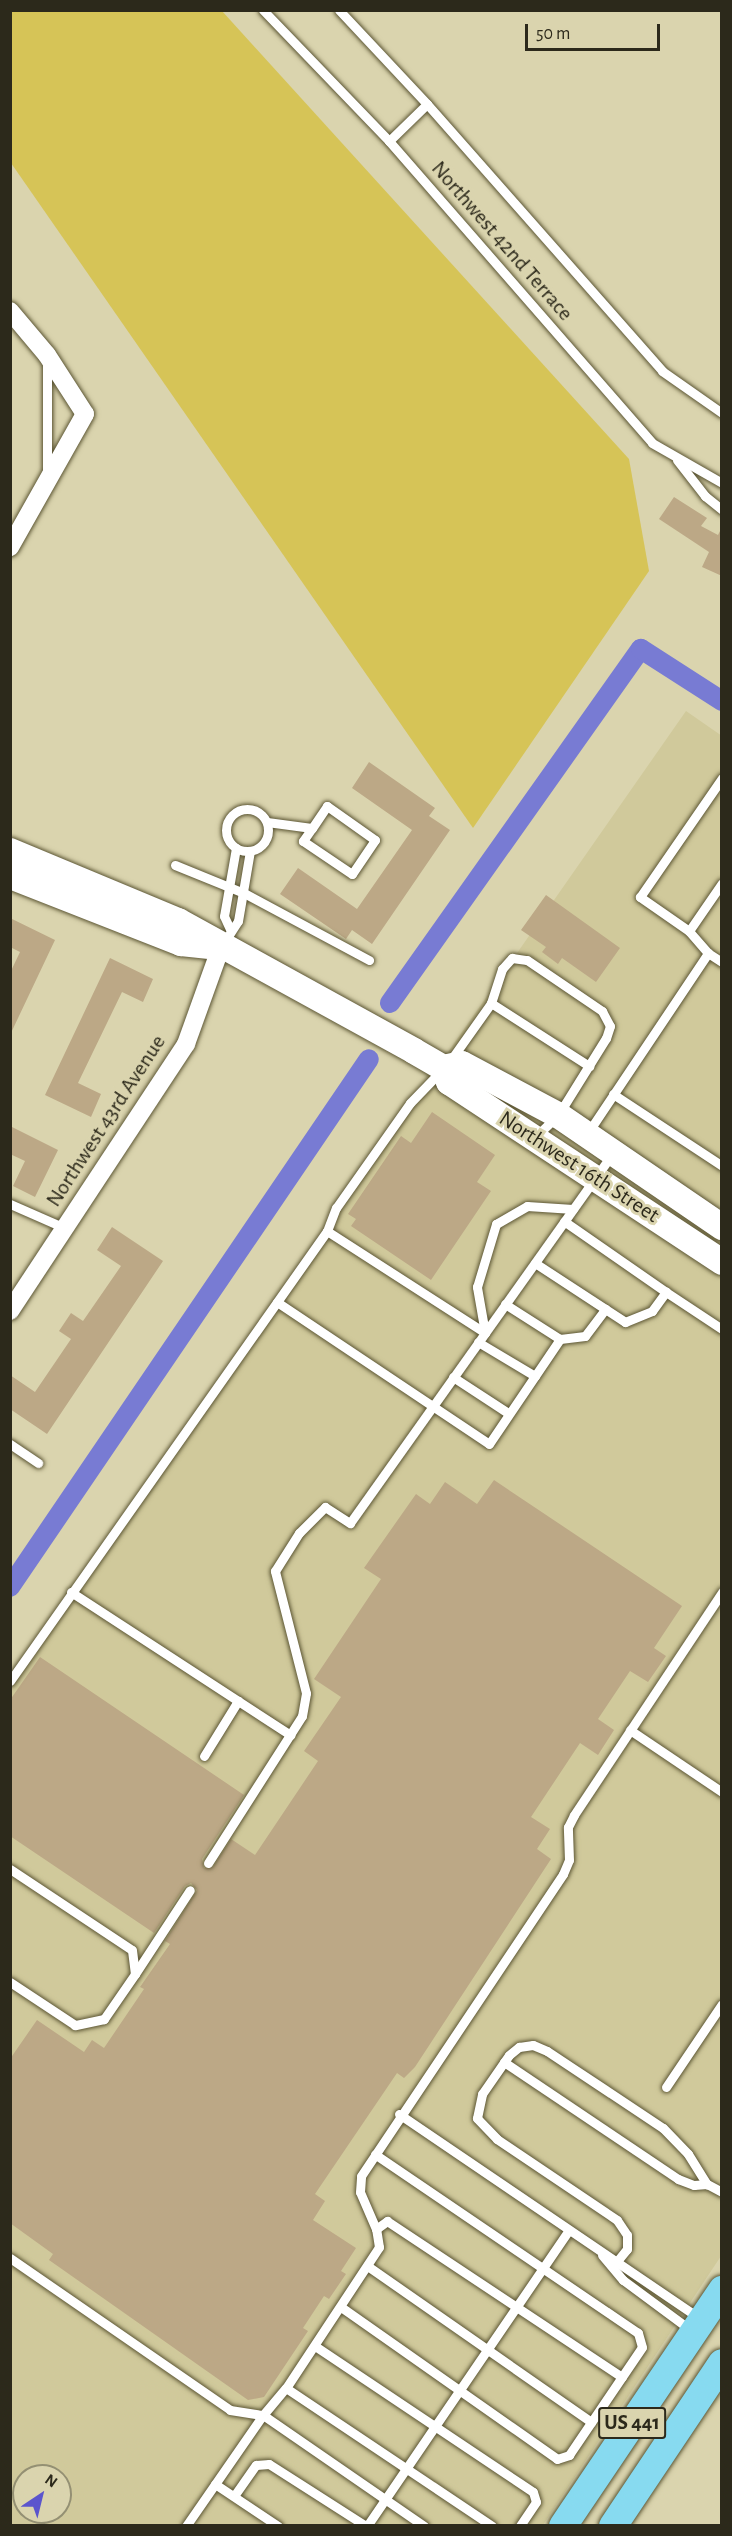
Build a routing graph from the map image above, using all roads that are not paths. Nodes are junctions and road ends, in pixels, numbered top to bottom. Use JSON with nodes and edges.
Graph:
{"nodes":[{"id":1,"x":263,"y":10,"type":"edge"},
{"id":2,"x":339,"y":10,"type":"edge"},
{"id":3,"x":427,"y":104,"type":"junction"},
{"id":4,"x":389,"y":141,"type":"junction"},
{"id":5,"x":10,"y":311,"type":"edge"},
{"id":6,"x":47,"y":355,"type":"junction"},
{"id":7,"x":722,"y":413,"type":"edge"},
{"id":8,"x":674,"y":456,"type":"junction"},
{"id":9,"x":47,"y":483,"type":"junction"},
{"id":10,"x":722,"y":483,"type":"edge"},
{"id":11,"x":722,"y":510,"type":"edge"},
{"id":12,"x":10,"y":547,"type":"edge"},
{"id":13,"x":722,"y":778,"type":"edge"},
{"id":14,"x":267,"y":822,"type":"junction"},
{"id":15,"x":312,"y":828,"type":"junction"},
{"id":16,"x":236,"y":848,"type":"junction"},
{"id":17,"x":250,"y":851,"type":"junction"},
{"id":18,"x":175,"y":865,"type":"dead end"},
{"id":19,"x":14,"y":868,"type":"edge"},
{"id":20,"x":722,"y":883,"type":"edge"},
{"id":21,"x":229,"y":888,"type":"junction"},
{"id":22,"x":244,"y":893,"type":"junction"},
{"id":23,"x":689,"y":930,"type":"junction"},
{"id":24,"x":226,"y":938,"type":"junction"},
{"id":25,"x":708,"y":953,"type":"junction"},
{"id":26,"x":369,"y":960,"type":"dead end"},
{"id":27,"x":722,"y":962,"type":"edge"},
{"id":28,"x":491,"y":1003,"type":"junction"},
{"id":29,"x":589,"y":1066,"type":"junction"},
{"id":30,"x":444,"y":1068,"type":"junction"},
{"id":31,"x":613,"y":1094,"type":"junction"},
{"id":32,"x":558,"y":1115,"type":"junction"},
{"id":33,"x":586,"y":1134,"type":"junction"},
{"id":34,"x":534,"y":1137,"type":"junction"},
{"id":35,"x":614,"y":1153,"type":"junction"},
{"id":36,"x":722,"y":1166,"type":"edge"},
{"id":37,"x":596,"y":1178,"type":"junction"},
{"id":38,"x":10,"y":1204,"type":"edge"},
{"id":39,"x":573,"y":1209,"type":"junction"},
{"id":40,"x":564,"y":1221,"type":"junction"},
{"id":41,"x":722,"y":1227,"type":"edge"},
{"id":42,"x":65,"y":1228,"type":"junction"},
{"id":43,"x":327,"y":1231,"type":"junction"},
{"id":44,"x":722,"y":1262,"type":"edge"},
{"id":45,"x":535,"y":1263,"type":"junction"},
{"id":46,"x":666,"y":1292,"type":"junction"},
{"id":47,"x":277,"y":1302,"type":"junction"},
{"id":48,"x":505,"y":1304,"type":"junction"},
{"id":49,"x":605,"y":1309,"type":"junction"},
{"id":50,"x":10,"y":1311,"type":"edge"},
{"id":51,"x":722,"y":1329,"type":"edge"},
{"id":52,"x":485,"y":1333,"type":"junction"},
{"id":53,"x":560,"y":1339,"type":"junction"},
{"id":54,"x":478,"y":1342,"type":"junction"},
{"id":55,"x":535,"y":1376,"type":"junction"},
{"id":56,"x":453,"y":1377,"type":"junction"},
{"id":57,"x":432,"y":1407,"type":"junction"},
{"id":58,"x":508,"y":1413,"type":"junction"},
{"id":59,"x":10,"y":1444,"type":"edge"},
{"id":60,"x":38,"y":1463,"type":"dead end"},
{"id":61,"x":71,"y":1592,"type":"junction"},
{"id":62,"x":722,"y":1592,"type":"edge"},
{"id":63,"x":10,"y":1681,"type":"edge"},
{"id":64,"x":238,"y":1701,"type":"junction"},
{"id":65,"x":630,"y":1730,"type":"junction"},
{"id":66,"x":290,"y":1735,"type":"junction"},
{"id":67,"x":204,"y":1756,"type":"dead end"},
{"id":68,"x":722,"y":1792,"type":"edge"},
{"id":69,"x":208,"y":1863,"type":"dead end"},
{"id":70,"x":10,"y":1869,"type":"edge"},
{"id":71,"x":190,"y":1890,"type":"dead end"},
{"id":72,"x":135,"y":1974,"type":"junction"},
{"id":73,"x":10,"y":1982,"type":"edge"},
{"id":74,"x":722,"y":2004,"type":"edge"},
{"id":75,"x":504,"y":2062,"type":"junction"},
{"id":76,"x":666,"y":2087,"type":"dead end"},
{"id":77,"x":399,"y":2114,"type":"junction"},
{"id":78,"x":375,"y":2154,"type":"junction"},
{"id":79,"x":707,"y":2184,"type":"junction"},
{"id":80,"x":722,"y":2192,"type":"edge"},
{"id":81,"x":376,"y":2229,"type":"junction"},
{"id":82,"x":569,"y":2230,"type":"junction"},
{"id":83,"x":600,"y":2253,"type":"junction"},
{"id":84,"x":10,"y":2258,"type":"edge"},
{"id":85,"x":618,"y":2260,"type":"junction"},
{"id":86,"x":369,"y":2267,"type":"junction"},
{"id":87,"x":544,"y":2268,"type":"junction"},
{"id":88,"x":722,"y":2290,"type":"edge"},
{"id":89,"x":341,"y":2307,"type":"junction"},
{"id":90,"x":517,"y":2307,"type":"junction"},
{"id":91,"x":698,"y":2326,"type":"junction"},
{"id":92,"x":315,"y":2346,"type":"junction"},
{"id":93,"x":487,"y":2351,"type":"junction"},
{"id":94,"x":622,"y":2377,"type":"junction"},
{"id":95,"x":717,"y":2380,"type":"edge"},
{"id":96,"x":286,"y":2388,"type":"junction"},
{"id":97,"x":459,"y":2392,"type":"junction"},
{"id":98,"x":263,"y":2415,"type":"junction"},
{"id":99,"x":591,"y":2422,"type":"junction"},
{"id":100,"x":435,"y":2427,"type":"junction"},
{"id":101,"x":407,"y":2469,"type":"junction"},
{"id":102,"x":215,"y":2484,"type":"junction"},
{"id":103,"x":234,"y":2496,"type":"junction"},
{"id":104,"x":386,"y":2500,"type":"junction"},
{"id":105,"x":186,"y":2526,"type":"edge"},
{"id":106,"x":278,"y":2526,"type":"edge"},
{"id":107,"x":367,"y":2526,"type":"edge"},
{"id":108,"x":424,"y":2526,"type":"edge"},
{"id":109,"x":492,"y":2526,"type":"edge"},
{"id":110,"x":520,"y":2526,"type":"edge"},
{"id":111,"x":563,"y":2526,"type":"edge"},
{"id":112,"x":613,"y":2526,"type":"edge"}],
"edges":[{"from":1,"to":4,"type":"lane","name":"Northwest 42nd Terrace"},
{"from":2,"to":3,"type":"lane","name":"Northwest 42nd Terrace"},
{"from":3,"to":4,"type":"lane"},
{"from":3,"to":7,"type":"lane","name":"Northwest 42nd Terrace"},
{"from":4,"to":8,"type":"lane","name":"Northwest 42nd Terrace"},
{"from":5,"to":6,"type":"street"},
{"from":6,"to":9,"type":"lane"},
{"from":6,"to":9,"type":"street"},
{"from":8,"to":10,"type":"lane","name":"Northwest 42nd Terrace"},
{"from":8,"to":11,"type":"lane"},
{"from":9,"to":12,"type":"street"},
{"from":13,"to":23,"type":"lane"},
{"from":14,"to":15,"type":"lane"},
{"from":14,"to":16,"type":"lane"},
{"from":14,"to":17,"type":"lane"},
{"from":15,"to":15,"type":"lane"},
{"from":16,"to":17,"type":"lane"},
{"from":16,"to":21,"type":"lane"},
{"from":17,"to":22,"type":"lane"},
{"from":18,"to":21,"type":"lane"},
{"from":19,"to":24,"type":"street","name":"Northwest 16th Street"},
{"from":20,"to":23,"type":"lane"},
{"from":21,"to":22,"type":"lane"},
{"from":21,"to":24,"type":"lane"},
{"from":22,"to":24,"type":"lane"},
{"from":22,"to":26,"type":"lane"},
{"from":23,"to":25,"type":"lane"},
{"from":24,"to":30,"type":"street","name":"Northwest 16th Street"},
{"from":24,"to":42,"type":"street","name":"Northwest 43rd Avenue"},
{"from":25,"to":27,"type":"lane"},
{"from":25,"to":31,"type":"lane"},
{"from":28,"to":29,"type":"lane"},
{"from":28,"to":29,"type":"lane"},
{"from":28,"to":30,"type":"lane"},
{"from":29,"to":32,"type":"lane"},
{"from":30,"to":32,"type":"street","name":"Northwest 16th Street"},
{"from":30,"to":34,"type":"street","name":"Northwest 16th Street"},
{"from":30,"to":43,"type":"lane"},
{"from":31,"to":33,"type":"lane"},
{"from":31,"to":36,"type":"lane"},
{"from":32,"to":33,"type":"street","name":"Northwest 16th Street"},
{"from":32,"to":34,"type":"lane"},
{"from":33,"to":35,"type":"street","name":"Northwest 16th Street"},
{"from":34,"to":37,"type":"street","name":"Northwest 16th Street"},
{"from":35,"to":37,"type":"lane"},
{"from":35,"to":41,"type":"street","name":"Northwest 16th Street"},
{"from":37,"to":39,"type":"lane"},
{"from":37,"to":44,"type":"street","name":"Northwest 16th Street"},
{"from":38,"to":42,"type":"lane"},
{"from":39,"to":40,"type":"lane"},
{"from":39,"to":52,"type":"lane"},
{"from":40,"to":45,"type":"lane"},
{"from":40,"to":46,"type":"lane"},
{"from":42,"to":50,"type":"street","name":"Northwest 43rd Avenue"},
{"from":43,"to":47,"type":"lane"},
{"from":43,"to":52,"type":"lane"},
{"from":45,"to":48,"type":"lane"},
{"from":45,"to":49,"type":"lane"},
{"from":46,"to":49,"type":"lane"},
{"from":46,"to":51,"type":"lane"},
{"from":47,"to":57,"type":"lane"},
{"from":47,"to":61,"type":"lane"},
{"from":48,"to":52,"type":"lane"},
{"from":48,"to":53,"type":"lane"},
{"from":49,"to":53,"type":"lane"},
{"from":52,"to":54,"type":"lane"},
{"from":53,"to":55,"type":"lane"},
{"from":54,"to":55,"type":"lane"},
{"from":54,"to":56,"type":"lane"},
{"from":55,"to":58,"type":"lane"},
{"from":56,"to":57,"type":"lane"},
{"from":56,"to":58,"type":"lane"},
{"from":57,"to":58,"type":"lane"},
{"from":57,"to":66,"type":"lane"},
{"from":59,"to":60,"type":"lane"},
{"from":61,"to":63,"type":"lane"},
{"from":61,"to":64,"type":"lane"},
{"from":62,"to":65,"type":"lane"},
{"from":64,"to":66,"type":"lane"},
{"from":64,"to":67,"type":"lane"},
{"from":65,"to":68,"type":"lane"},
{"from":65,"to":77,"type":"lane"},
{"from":66,"to":69,"type":"lane"},
{"from":70,"to":72,"type":"lane"},
{"from":71,"to":72,"type":"lane"},
{"from":72,"to":73,"type":"lane"},
{"from":74,"to":76,"type":"lane"},
{"from":75,"to":79,"type":"lane"},
{"from":75,"to":79,"type":"lane"},
{"from":75,"to":85,"type":"lane"},
{"from":77,"to":78,"type":"lane"},
{"from":77,"to":82,"type":"lane"},
{"from":78,"to":81,"type":"lane"},
{"from":78,"to":87,"type":"lane"},
{"from":79,"to":80,"type":"lane"},
{"from":81,"to":86,"type":"lane"},
{"from":81,"to":90,"type":"lane"},
{"from":82,"to":83,"type":"lane"},
{"from":82,"to":87,"type":"lane"},
{"from":83,"to":85,"type":"lane"},
{"from":83,"to":91,"type":"lane"},
{"from":84,"to":98,"type":"lane"},
{"from":85,"to":91,"type":"lane"},
{"from":86,"to":89,"type":"lane"},
{"from":86,"to":93,"type":"lane"},
{"from":87,"to":90,"type":"lane"},
{"from":87,"to":94,"type":"lane"},
{"from":88,"to":91,"type":"main road","number":"US 441"},
{"from":89,"to":92,"type":"lane"},
{"from":89,"to":97,"type":"lane"},
{"from":90,"to":93,"type":"lane"},
{"from":90,"to":94,"type":"lane"},
{"from":91,"to":95,"type":"main road"},
{"from":91,"to":111,"type":"main road","number":"US 441"},
{"from":92,"to":96,"type":"lane"},
{"from":92,"to":100,"type":"lane"},
{"from":93,"to":97,"type":"lane"},
{"from":93,"to":99,"type":"lane"},
{"from":94,"to":99,"type":"lane"},
{"from":95,"to":112,"type":"main road","number":"US 441"},
{"from":96,"to":98,"type":"lane"},
{"from":96,"to":101,"type":"lane"},
{"from":97,"to":99,"type":"lane"},
{"from":97,"to":100,"type":"lane"},
{"from":98,"to":102,"type":"lane"},
{"from":98,"to":104,"type":"lane"},
{"from":100,"to":101,"type":"lane"},
{"from":100,"to":110,"type":"lane"},
{"from":101,"to":104,"type":"lane"},
{"from":101,"to":109,"type":"lane"},
{"from":102,"to":103,"type":"lane"},
{"from":102,"to":105,"type":"lane"},
{"from":103,"to":106,"type":"lane"},
{"from":103,"to":107,"type":"lane"},
{"from":104,"to":107,"type":"lane"},
{"from":104,"to":108,"type":"lane"}]}
